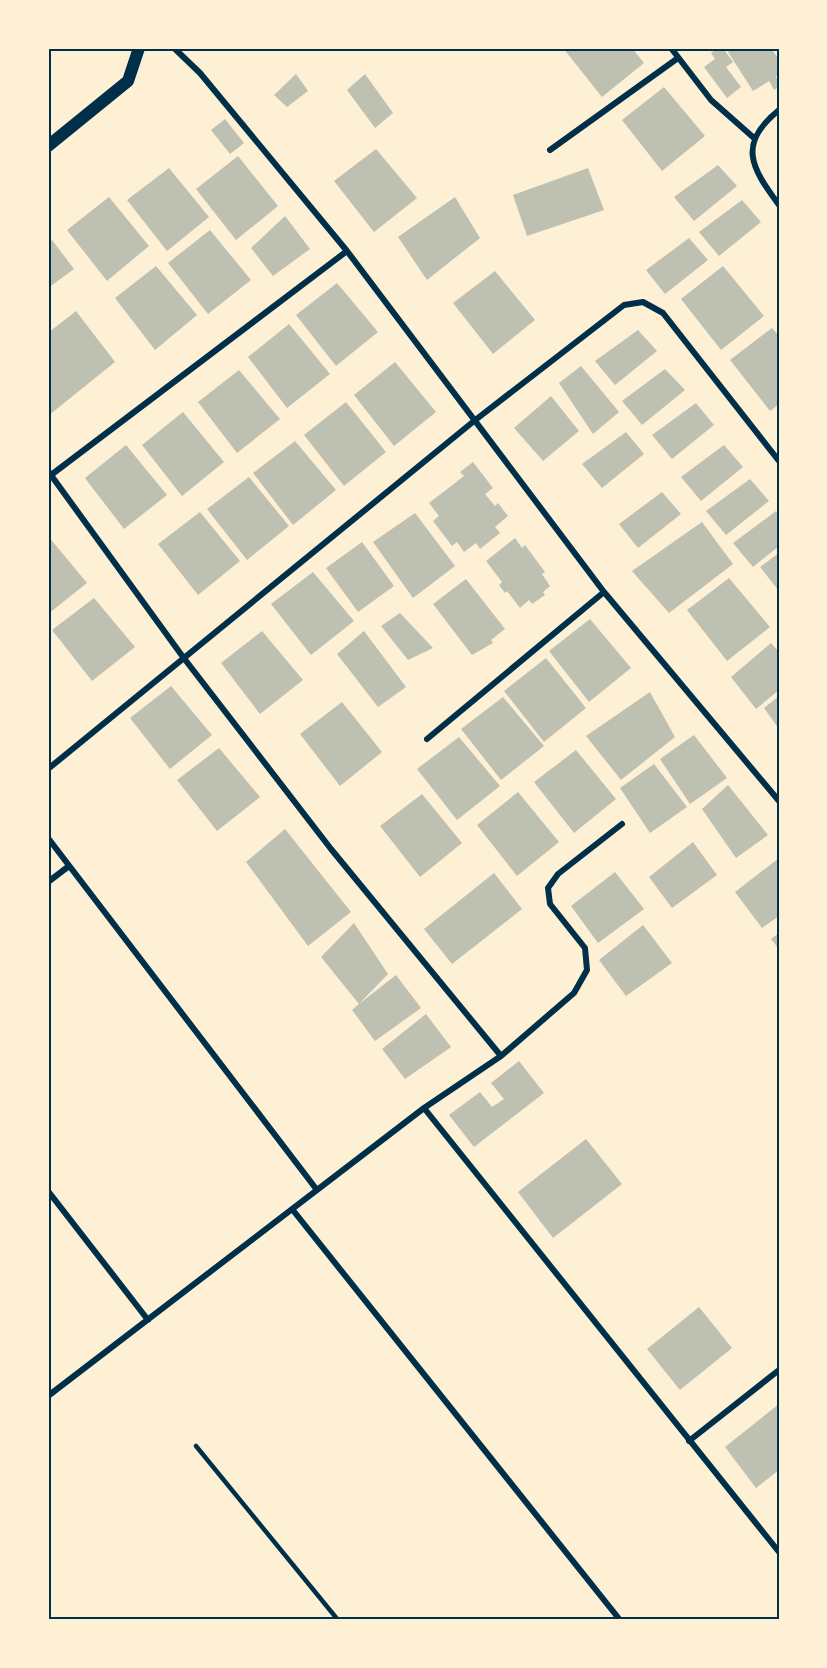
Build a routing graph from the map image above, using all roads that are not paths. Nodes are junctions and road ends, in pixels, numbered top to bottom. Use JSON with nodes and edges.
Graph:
{"nodes":[{"id":1,"x":139,"y":48,"type":"edge"},
{"id":2,"x":174,"y":48,"type":"edge"},
{"id":3,"x":671,"y":48,"type":"edge"},
{"id":4,"x":678,"y":58,"type":"junction"},
{"id":5,"x":779,"y":110,"type":"edge"},
{"id":6,"x":754,"y":138,"type":"junction"},
{"id":7,"x":48,"y":146,"type":"edge"},
{"id":8,"x":550,"y":150,"type":"dead end"},
{"id":9,"x":779,"y":205,"type":"edge"},
{"id":10,"x":347,"y":251,"type":"junction"},
{"id":11,"x":474,"y":421,"type":"junction"},
{"id":12,"x":779,"y":461,"type":"edge"},
{"id":13,"x":50,"y":473,"type":"edge"},
{"id":14,"x":604,"y":592,"type":"junction"},
{"id":15,"x":183,"y":657,"type":"junction"},
{"id":16,"x":427,"y":739,"type":"dead end"},
{"id":17,"x":48,"y":769,"type":"edge"},
{"id":18,"x":779,"y":801,"type":"edge"},
{"id":19,"x":622,"y":824,"type":"dead end"},
{"id":20,"x":48,"y":838,"type":"edge"},
{"id":21,"x":69,"y":866,"type":"junction"},
{"id":22,"x":48,"y":882,"type":"edge"},
{"id":23,"x":501,"y":1056,"type":"junction"},
{"id":24,"x":424,"y":1108,"type":"junction"},
{"id":25,"x":316,"y":1190,"type":"junction"},
{"id":26,"x":48,"y":1191,"type":"edge"},
{"id":27,"x":292,"y":1209,"type":"junction"},
{"id":28,"x":148,"y":1320,"type":"junction"},
{"id":29,"x":779,"y":1371,"type":"edge"},
{"id":30,"x":48,"y":1396,"type":"edge"},
{"id":31,"x":689,"y":1441,"type":"junction"},
{"id":32,"x":196,"y":1446,"type":"dead end"},
{"id":33,"x":779,"y":1552,"type":"edge"},
{"id":34,"x":338,"y":1620,"type":"edge"},
{"id":35,"x":620,"y":1620,"type":"edge"}],
"edges":[{"from":1,"to":7,"type":"main road"},
{"from":2,"to":10,"type":"street"},
{"from":3,"to":4,"type":"street"},
{"from":4,"to":6,"type":"street"},
{"from":4,"to":8,"type":"street"},
{"from":5,"to":6,"type":"street"},
{"from":6,"to":9,"type":"street"},
{"from":10,"to":11,"type":"street"},
{"from":10,"to":13,"type":"street"},
{"from":11,"to":12,"type":"street"},
{"from":11,"to":14,"type":"street"},
{"from":11,"to":15,"type":"street"},
{"from":13,"to":15,"type":"street"},
{"from":14,"to":16,"type":"street"},
{"from":14,"to":18,"type":"street"},
{"from":15,"to":17,"type":"street"},
{"from":15,"to":23,"type":"street"},
{"from":19,"to":23,"type":"street"},
{"from":20,"to":21,"type":"street"},
{"from":21,"to":22,"type":"street"},
{"from":21,"to":25,"type":"street"},
{"from":23,"to":24,"type":"street"},
{"from":24,"to":25,"type":"street"},
{"from":24,"to":31,"type":"street"},
{"from":25,"to":27,"type":"street"},
{"from":26,"to":28,"type":"street"},
{"from":27,"to":28,"type":"street"},
{"from":27,"to":35,"type":"street"},
{"from":28,"to":30,"type":"street"},
{"from":29,"to":31,"type":"street"},
{"from":31,"to":33,"type":"street"},
{"from":32,"to":34,"type":"lane"}]}
